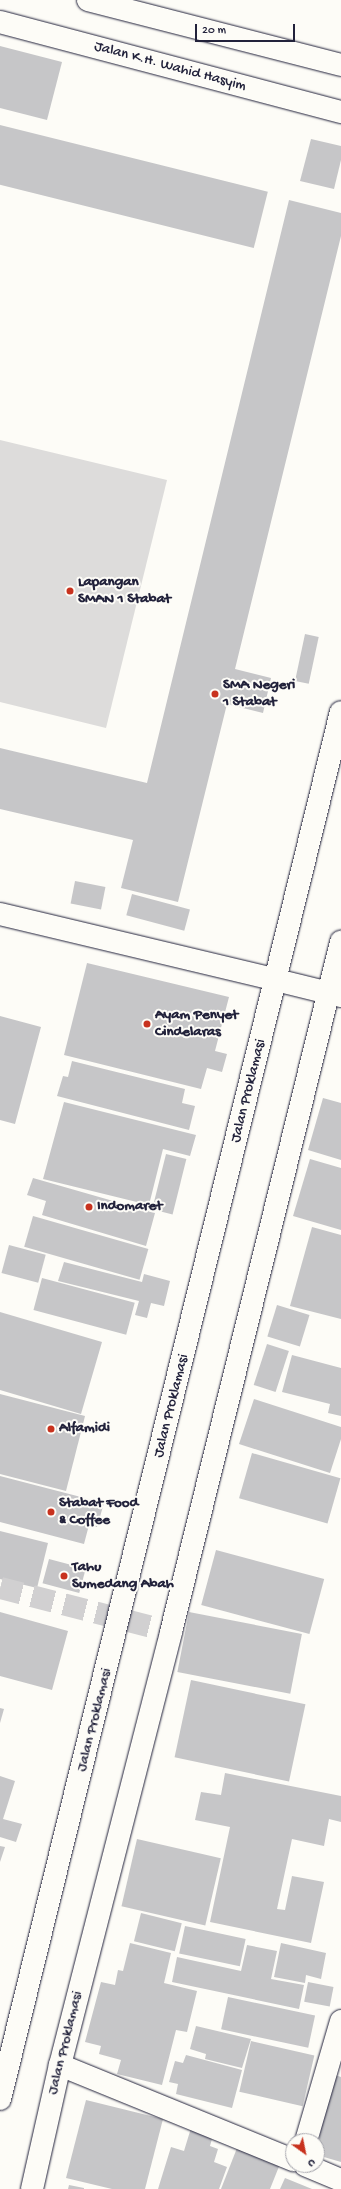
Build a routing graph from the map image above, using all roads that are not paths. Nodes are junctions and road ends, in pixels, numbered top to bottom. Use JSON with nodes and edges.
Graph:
{"nodes":[{"id":1,"x":88,"y":0,"type":"edge"},
{"id":2,"x":0,"y":22,"type":"edge"},
{"id":3,"x":341,"y":65,"type":"edge"},
{"id":4,"x":341,"y":112,"type":"edge"},
{"id":5,"x":341,"y":712,"type":"edge"},
{"id":6,"x":0,"y":914,"type":"edge"},
{"id":7,"x":341,"y":942,"type":"edge"},
{"id":8,"x":276,"y":980,"type":"junction"},
{"id":9,"x":334,"y":994,"type":"edge"},
{"id":10,"x":341,"y":2021,"type":"edge"},
{"id":11,"x":60,"y":2065,"type":"junction"},
{"id":12,"x":0,"y":2098,"type":"edge"},
{"id":13,"x":308,"y":2133,"type":"edge"},
{"id":14,"x":285,"y":2157,"type":"edge"},
{"id":15,"x":324,"y":2173,"type":"edge"},
{"id":16,"x":341,"y":2180,"type":"edge"},
{"id":17,"x":32,"y":2189,"type":"edge"}],
"edges":[{"from":1,"to":3,"type":"street"},
{"from":2,"to":4,"type":"street","name":"Jalan K.H. Wahid Hasyim"},
{"from":5,"to":8,"type":"street","name":"Jalan Proklamasi"},
{"from":6,"to":8,"type":"street"},
{"from":7,"to":9,"type":"street","name":"Jalan Proklamasi"},
{"from":8,"to":9,"type":"street"},
{"from":8,"to":12,"type":"street","name":"Jalan Proklamasi"},
{"from":9,"to":11,"type":"street","name":"Jalan Proklamasi"},
{"from":10,"to":13,"type":"street"},
{"from":11,"to":14,"type":"street"},
{"from":11,"to":17,"type":"street","name":"Jalan Proklamasi"},
{"from":15,"to":16,"type":"street"}]}
